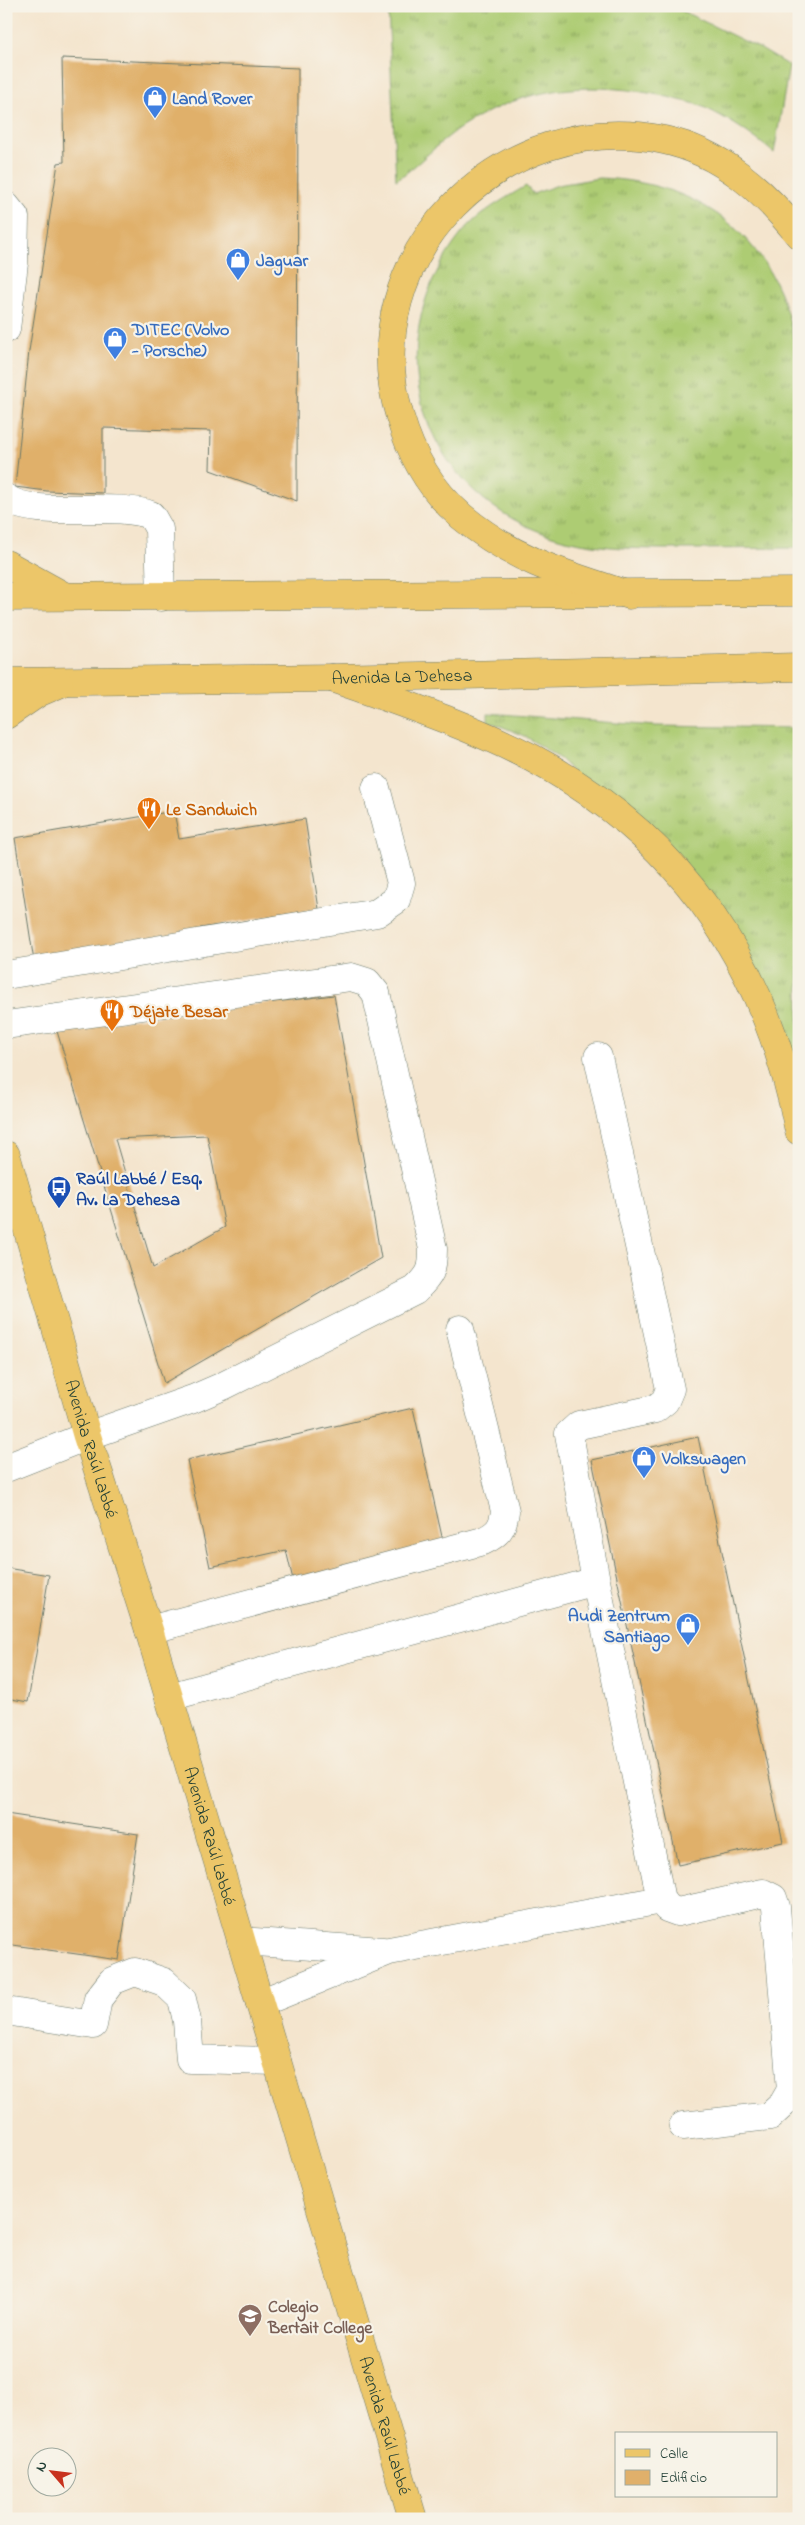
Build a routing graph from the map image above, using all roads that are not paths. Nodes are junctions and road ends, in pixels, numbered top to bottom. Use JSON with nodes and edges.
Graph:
{"nodes":[{"id":1,"x":9,"y":207,"type":"edge"},
{"id":2,"x":799,"y":235,"type":"edge"},
{"id":3,"x":10,"y":263,"type":"edge"},
{"id":4,"x":6,"y":329,"type":"edge"},
{"id":5,"x":6,"y":498,"type":"edge"},
{"id":6,"x":6,"y":564,"type":"edge"},
{"id":7,"x":799,"y":592,"type":"edge"},
{"id":8,"x":629,"y":594,"type":"junction"},
{"id":9,"x":6,"y":597,"type":"edge"},
{"id":10,"x":66,"y":597,"type":"junction"},
{"id":11,"x":161,"y":597,"type":"junction"},
{"id":12,"x":799,"y":667,"type":"edge"},
{"id":13,"x":332,"y":678,"type":"junction"},
{"id":14,"x":65,"y":681,"type":"junction"},
{"id":15,"x":6,"y":682,"type":"edge"},
{"id":16,"x":6,"y":715,"type":"edge"},
{"id":17,"x":376,"y":788,"type":"dead end"},
{"id":18,"x":6,"y":975,"type":"edge"},
{"id":19,"x":6,"y":1025,"type":"edge"},
{"id":20,"x":598,"y":1056,"type":"dead end"},
{"id":21,"x":799,"y":1131,"type":"edge"},
{"id":22,"x":6,"y":1155,"type":"edge"},
{"id":23,"x":460,"y":1329,"type":"dead end"},
{"id":24,"x":87,"y":1436,"type":"junction"},
{"id":25,"x":6,"y":1468,"type":"edge"},
{"id":26,"x":596,"y":1581,"type":"junction"},
{"id":27,"x":149,"y":1630,"type":"junction"},
{"id":28,"x":169,"y":1697,"type":"junction"},
{"id":29,"x":661,"y":1900,"type":"junction"},
{"id":30,"x":241,"y":1941,"type":"junction"},
{"id":31,"x":389,"y":1951,"type":"junction"},
{"id":32,"x":260,"y":2003,"type":"junction"},
{"id":33,"x":6,"y":2011,"type":"edge"},
{"id":34,"x":277,"y":2061,"type":"junction"},
{"id":35,"x":683,"y":2126,"type":"dead end"},
{"id":36,"x":413,"y":2519,"type":"edge"}],
"edges":[{"from":1,"to":3,"type":"lane"},
{"from":2,"to":8,"type":"main road"},
{"from":3,"to":4,"type":"lane"},
{"from":5,"to":11,"type":"lane"},
{"from":6,"to":10,"type":"main road"},
{"from":7,"to":8,"type":"main road"},
{"from":8,"to":11,"type":"main road"},
{"from":9,"to":10,"type":"main road"},
{"from":10,"to":11,"type":"main road"},
{"from":12,"to":13,"type":"main road","name":"Avenida La Dehesa"},
{"from":13,"to":14,"type":"main road","name":"Avenida La Dehesa"},
{"from":13,"to":21,"type":"main road"},
{"from":14,"to":15,"type":"main road","name":"Avenida La Dehesa"},
{"from":14,"to":16,"type":"main road"},
{"from":17,"to":18,"type":"lane"},
{"from":19,"to":24,"type":"lane"},
{"from":20,"to":26,"type":"lane"},
{"from":22,"to":24,"type":"main road","name":"Avenida Raúl Labbé"},
{"from":23,"to":27,"type":"lane"},
{"from":24,"to":25,"type":"lane"},
{"from":24,"to":27,"type":"main road","name":"Avenida Raúl Labbé"},
{"from":26,"to":28,"type":"lane"},
{"from":26,"to":29,"type":"lane"},
{"from":27,"to":28,"type":"main road","name":"Avenida Raúl Labbé"},
{"from":28,"to":30,"type":"main road","name":"Avenida Raúl Labbé"},
{"from":29,"to":31,"type":"lane"},
{"from":29,"to":35,"type":"lane"},
{"from":30,"to":31,"type":"lane"},
{"from":30,"to":32,"type":"main road","name":"Avenida Raúl Labbé"},
{"from":31,"to":32,"type":"lane"},
{"from":32,"to":34,"type":"main road","name":"Avenida Raúl Labbé"},
{"from":33,"to":34,"type":"lane"},
{"from":34,"to":36,"type":"main road","name":"Avenida Raúl Labbé"}]}
